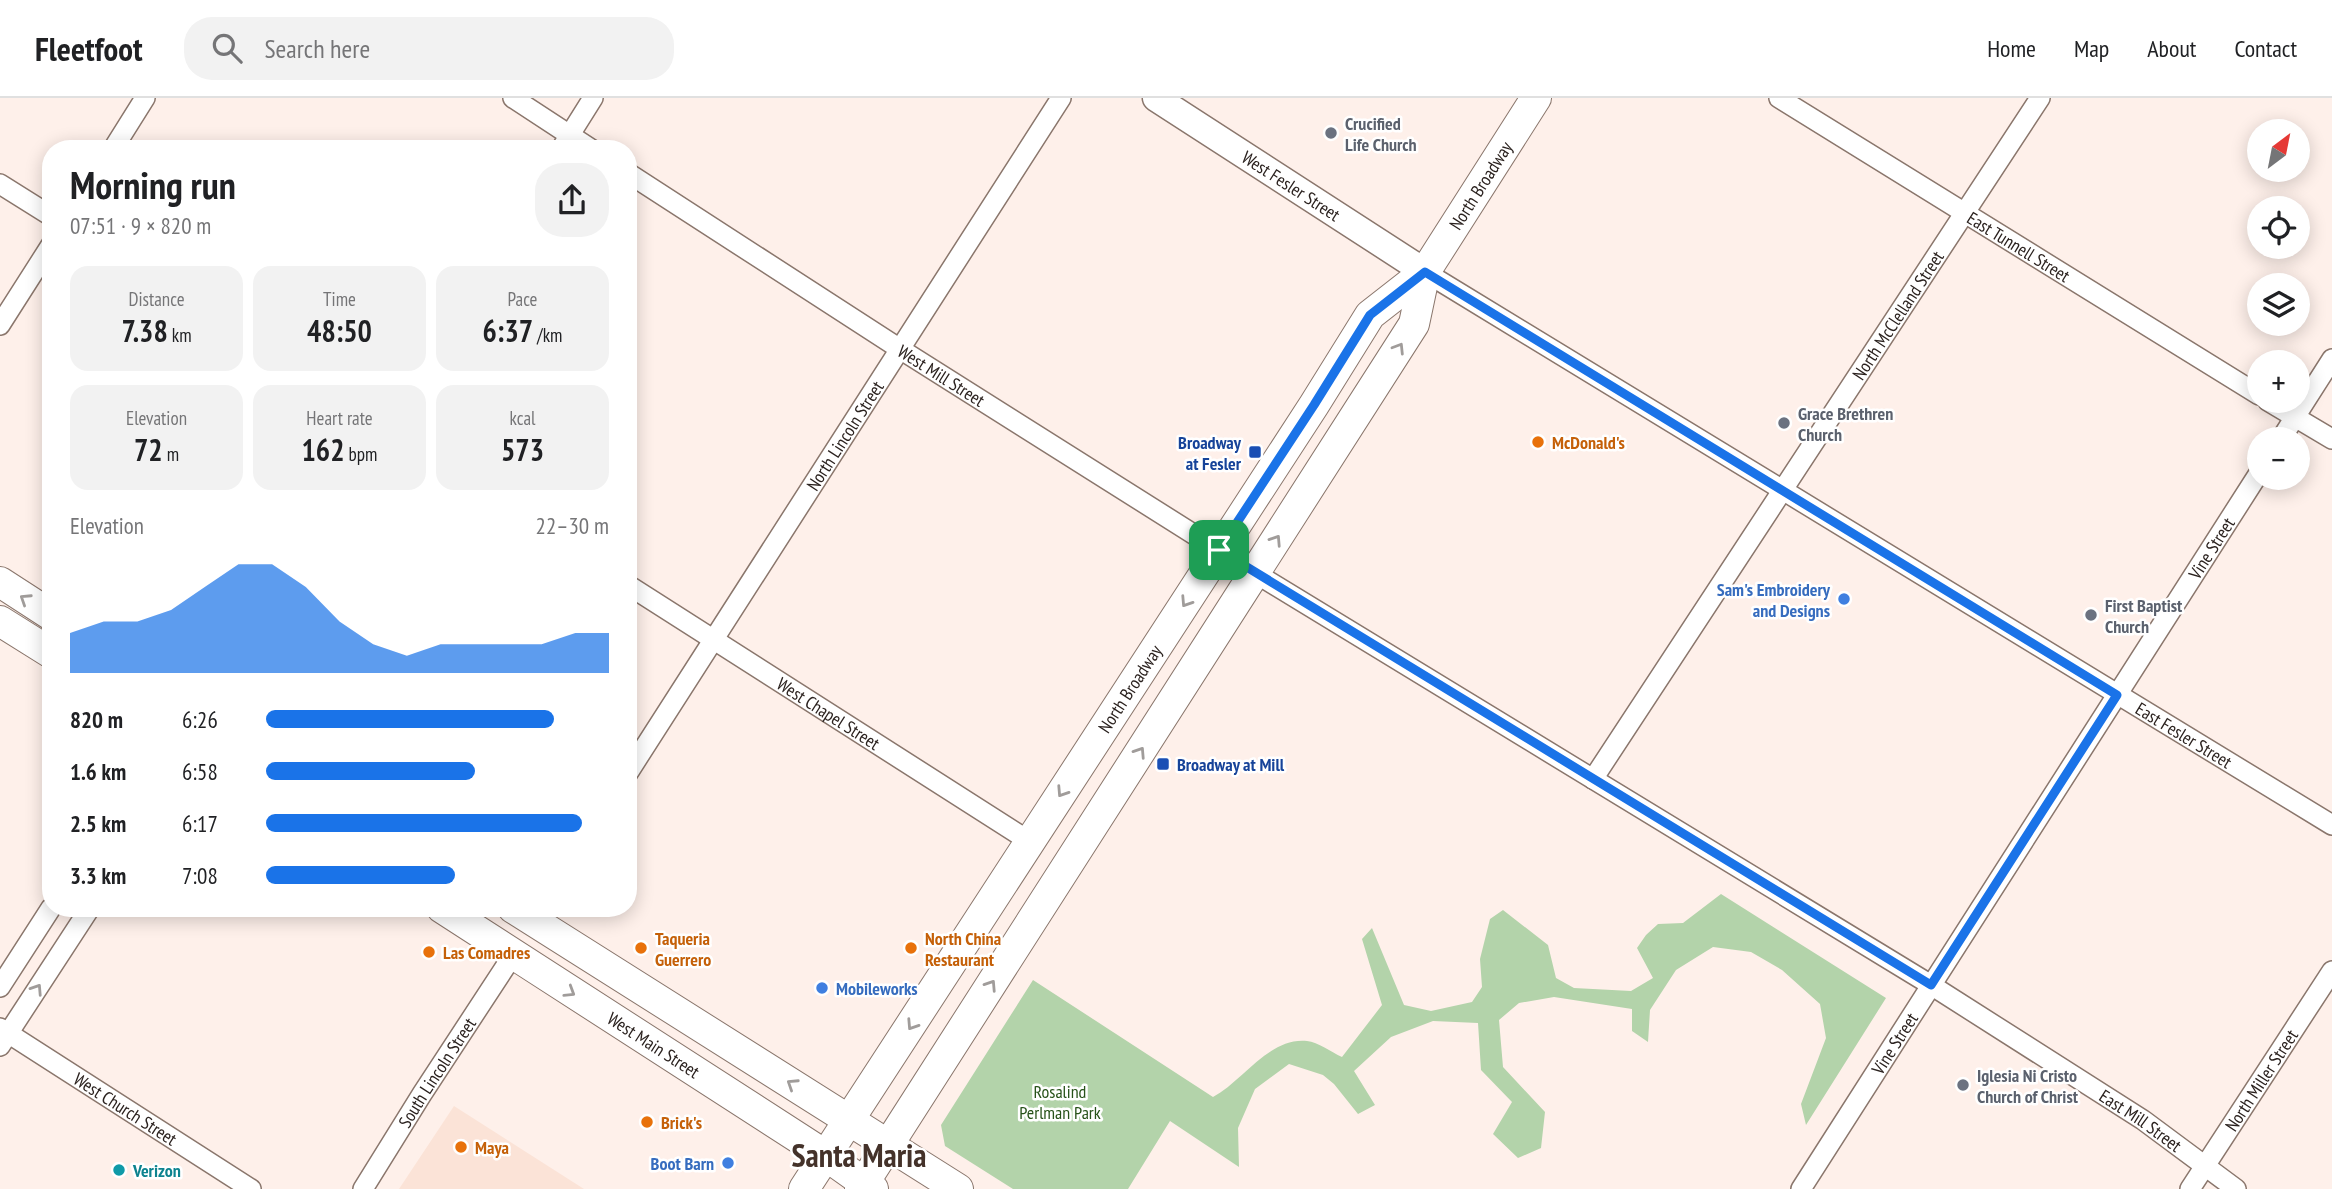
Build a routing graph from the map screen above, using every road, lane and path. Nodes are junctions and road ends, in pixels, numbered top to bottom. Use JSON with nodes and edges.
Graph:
{"nodes":[{"id":1,"x":145,"y":98,"type":"edge"},
{"id":2,"x":513,"y":98,"type":"edge"},
{"id":3,"x":593,"y":98,"type":"edge"},
{"id":4,"x":1061,"y":98,"type":"edge"},
{"id":5,"x":1156,"y":98,"type":"edge"},
{"id":6,"x":1536,"y":98,"type":"edge"},
{"id":7,"x":1779,"y":98,"type":"edge"},
{"id":8,"x":2040,"y":98,"type":"edge"},
{"id":9,"x":119,"y":140,"type":"edge"},
{"id":10,"x":563,"y":140,"type":"edge"},
{"id":11,"x":566,"y":140,"type":"edge"},
{"id":12,"x":637,"y":179,"type":"edge"},
{"id":13,"x":0,"y":184,"type":"edge"},
{"id":14,"x":42,"y":210,"type":"edge"},
{"id":15,"x":1965,"y":213,"type":"junction"},
{"id":16,"x":42,"y":259,"type":"edge"},
{"id":17,"x":1425,"y":272,"type":"junction"},
{"id":18,"x":0,"y":325,"type":"edge"},
{"id":19,"x":900,"y":349,"type":"junction"},
{"id":20,"x":2332,"y":359,"type":"edge"},
{"id":21,"x":2247,"y":388,"type":"edge"},
{"id":22,"x":2288,"y":413,"type":"edge"},
{"id":23,"x":2295,"y":417,"type":"junction"},
{"id":24,"x":2289,"y":427,"type":"edge"},
{"id":25,"x":2332,"y":439,"type":"edge"},
{"id":26,"x":2248,"y":490,"type":"edge"},
{"id":27,"x":1782,"y":491,"type":"junction"},
{"id":28,"x":1219,"y":550,"type":"junction"},
{"id":29,"x":1255,"y":573,"type":"junction"},
{"id":30,"x":0,"y":583,"type":"edge"},
{"id":31,"x":637,"y":591,"type":"edge"},
{"id":32,"x":42,"y":609,"type":"edge"},
{"id":33,"x":0,"y":621,"type":"edge"},
{"id":34,"x":713,"y":641,"type":"junction"},
{"id":35,"x":42,"y":647,"type":"edge"},
{"id":36,"x":2117,"y":695,"type":"junction"},
{"id":37,"x":637,"y":759,"type":"edge"},
{"id":38,"x":1593,"y":779,"type":"junction"},
{"id":39,"x":2332,"y":825,"type":"edge"},
{"id":40,"x":1030,"y":841,"type":"junction"},
{"id":41,"x":45,"y":917,"type":"edge"},
{"id":42,"x":84,"y":917,"type":"edge"},
{"id":43,"x":455,"y":917,"type":"edge"},
{"id":44,"x":491,"y":917,"type":"edge"},
{"id":45,"x":528,"y":917,"type":"edge"},
{"id":46,"x":537,"y":917,"type":"edge"},
{"id":47,"x":513,"y":956,"type":"junction"},
{"id":48,"x":2332,"y":971,"type":"edge"},
{"id":49,"x":1931,"y":985,"type":"junction"},
{"id":50,"x":0,"y":986,"type":"edge"},
{"id":51,"x":705,"y":1028,"type":"junction"},
{"id":52,"x":3,"y":1035,"type":"edge"},
{"id":53,"x":849,"y":1121,"type":"junction"},
{"id":54,"x":888,"y":1145,"type":"junction"},
{"id":55,"x":825,"y":1154,"type":"junction"},
{"id":56,"x":2204,"y":1166,"type":"junction"},
{"id":57,"x":866,"y":1187,"type":"edge"},
{"id":58,"x":251,"y":1189,"type":"edge"},
{"id":59,"x":363,"y":1189,"type":"edge"},
{"id":60,"x":804,"y":1189,"type":"edge"},
{"id":61,"x":958,"y":1189,"type":"edge"},
{"id":62,"x":1801,"y":1189,"type":"edge"},
{"id":63,"x":2190,"y":1189,"type":"edge"},
{"id":64,"x":2236,"y":1189,"type":"edge"}],
"edges":[{"from":1,"to":9,"type":"street"},
{"from":2,"to":10,"type":"street"},
{"from":3,"to":11,"type":"street"},
{"from":4,"to":19,"type":"street","name":"North Lincoln Street"},
{"from":5,"to":17,"type":"street","name":"West Fesler Street"},
{"from":6,"to":17,"type":"main road","name":"North Broadway"},
{"from":7,"to":15,"type":"street","name":"East Tunnell Street"},
{"from":8,"to":15,"type":"street","name":"North McClelland Street"},
{"from":12,"to":19,"type":"street","name":"West Mill Street"},
{"from":13,"to":14,"type":"street"},
{"from":15,"to":21,"type":"street","name":"East Tunnell Street"},
{"from":15,"to":27,"type":"street","name":"North McClelland Street"},
{"from":16,"to":18,"type":"street"},
{"from":17,"to":27,"type":"street","name":"East Fesler Street"},
{"from":17,"to":28,"type":"main road","name":"North Broadway"},
{"from":29,"to":17,"type":"main road","name":"North Broadway","one_way":true},
{"from":19,"to":28,"type":"street","name":"West Mill Street"},
{"from":19,"to":34,"type":"street","name":"North Lincoln Street"},
{"from":20,"to":23,"type":"street"},
{"from":22,"to":23,"type":"street"},
{"from":23,"to":24,"type":"street"},
{"from":23,"to":25,"type":"street"},
{"from":26,"to":36,"type":"street","name":"Vine Street"},
{"from":27,"to":36,"type":"street","name":"East Fesler Street"},
{"from":27,"to":38,"type":"street","name":"North McClelland Street"},
{"from":28,"to":29,"type":"street","name":"West Mill Street"},
{"from":28,"to":40,"type":"main road","name":"North Broadway","one_way":true},
{"from":29,"to":38,"type":"street","name":"East Mill Street"},
{"from":54,"to":29,"type":"main road","name":"North Broadway","one_way":true},
{"from":32,"to":30,"type":"main road","one_way":true},
{"from":31,"to":34,"type":"street","name":"West Chapel Street"},
{"from":33,"to":35,"type":"main road"},
{"from":34,"to":37,"type":"street","name":"North Lincoln Street"},
{"from":34,"to":40,"type":"street","name":"West Chapel Street"},
{"from":36,"to":39,"type":"street","name":"East Fesler Street"},
{"from":36,"to":49,"type":"street","name":"Vine Street"},
{"from":38,"to":49,"type":"street","name":"East Mill Street"},
{"from":40,"to":53,"type":"main road","name":"North Broadway","one_way":true},
{"from":41,"to":50,"type":"street"},
{"from":52,"to":42,"type":"street","one_way":true},
{"from":43,"to":47,"type":"main road","name":"West Main Street"},
{"from":44,"to":45,"type":"main road"},
{"from":46,"to":51,"type":"main road"},
{"from":47,"to":51,"type":"main road"},
{"from":47,"to":55,"type":"main road","name":"West Main Street","one_way":true},
{"from":47,"to":59,"type":"street","name":"South Lincoln Street"},
{"from":48,"to":56,"type":"street","name":"North Miller Street"},
{"from":49,"to":56,"type":"street","name":"East Mill Street"},
{"from":49,"to":62,"type":"street","name":"Vine Street"},
{"from":53,"to":51,"type":"main road","one_way":true},
{"from":52,"to":58,"type":"street","name":"West Church Street"},
{"from":53,"to":54,"type":"main road"},
{"from":53,"to":55,"type":"main road","name":"North Broadway"},
{"from":54,"to":57,"type":"main road","name":"North Broadway"},
{"from":54,"to":61,"type":"main road"},
{"from":55,"to":57,"type":"main road","name":"West Main Street"},
{"from":55,"to":60,"type":"main road","name":"North Broadway"},
{"from":56,"to":63,"type":"street","name":"North Miller Street"},
{"from":56,"to":64,"type":"street","name":"East Mill Street"}]}
